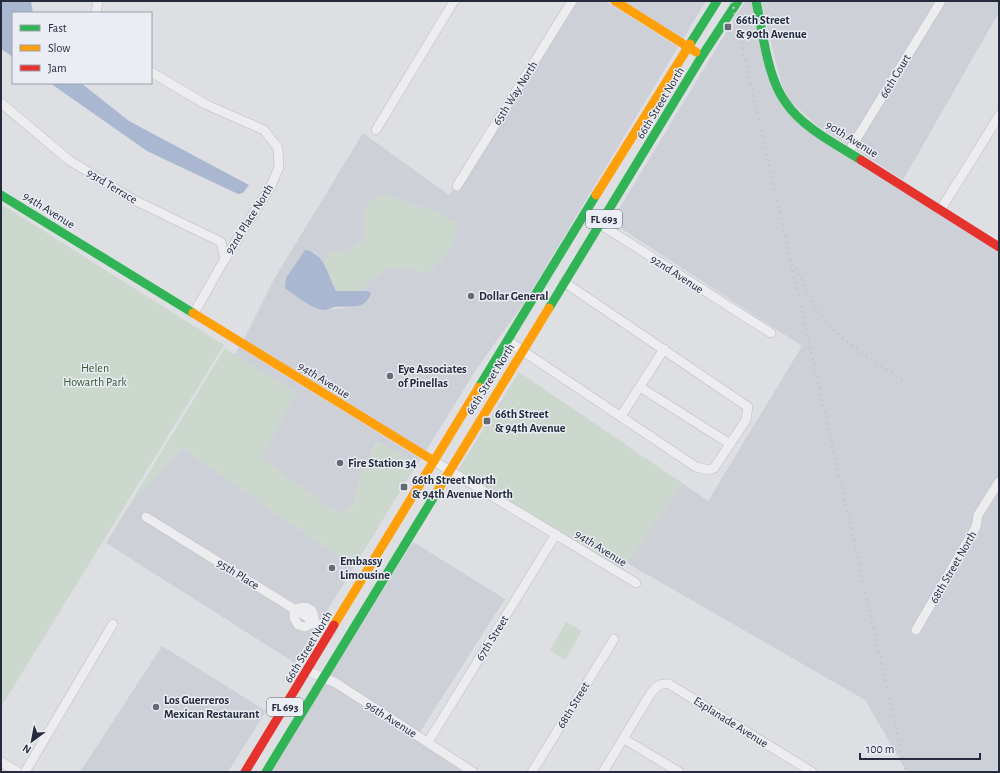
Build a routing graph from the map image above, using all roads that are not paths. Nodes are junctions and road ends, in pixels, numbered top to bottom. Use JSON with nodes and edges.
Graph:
{"nodes":[{"id":1,"x":98,"y":1,"type":"edge"},
{"id":2,"x":454,"y":1,"type":"edge"},
{"id":3,"x":572,"y":1,"type":"edge"},
{"id":4,"x":615,"y":1,"type":"edge"},
{"id":5,"x":717,"y":1,"type":"edge"},
{"id":6,"x":738,"y":1,"type":"edge"},
{"id":7,"x":756,"y":1,"type":"edge"},
{"id":8,"x":941,"y":1,"type":"edge"},
{"id":9,"x":96,"y":12,"type":"edge"},
{"id":10,"x":687,"y":47,"type":"junction"},
{"id":11,"x":702,"y":56,"type":"junction"},
{"id":12,"x":152,"y":73,"type":"edge"},
{"id":13,"x":1,"y":103,"type":"edge"},
{"id":14,"x":999,"y":116,"type":"edge"},
{"id":15,"x":376,"y":130,"type":"dead end"},
{"id":16,"x":849,"y":151,"type":"junction"},
{"id":17,"x":457,"y":186,"type":"dead end"},
{"id":18,"x":1,"y":195,"type":"edge"},
{"id":19,"x":941,"y":209,"type":"junction"},
{"id":20,"x":584,"y":214,"type":"junction"},
{"id":21,"x":600,"y":224,"type":"junction"},
{"id":22,"x":999,"y":247,"type":"edge"},
{"id":23,"x":226,"y":257,"type":"junction"},
{"id":24,"x":564,"y":282,"type":"junction"},
{"id":25,"x":194,"y":313,"type":"junction"},
{"id":26,"x":771,"y":333,"type":"dead end"},
{"id":27,"x":508,"y":341,"type":"junction"},
{"id":28,"x":664,"y":349,"type":"junction"},
{"id":29,"x":522,"y":351,"type":"junction"},
{"id":30,"x":640,"y":386,"type":"junction"},
{"id":31,"x":621,"y":416,"type":"junction"},
{"id":32,"x":730,"y":444,"type":"junction"},
{"id":33,"x":434,"y":461,"type":"junction"},
{"id":34,"x":448,"y":470,"type":"junction"},
{"id":35,"x":999,"y":482,"type":"edge"},
{"id":36,"x":146,"y":516,"type":"dead end"},
{"id":37,"x":556,"y":534,"type":"junction"},
{"id":38,"x":636,"y":583,"type":"dead end"},
{"id":39,"x":113,"y":624,"type":"dead end"},
{"id":40,"x":916,"y":630,"type":"dead end"},
{"id":41,"x":331,"y":632,"type":"junction"},
{"id":42,"x":614,"y":638,"type":"dead end"},
{"id":43,"x":308,"y":671,"type":"junction"},
{"id":44,"x":322,"y":678,"type":"junction"},
{"id":45,"x":624,"y":738,"type":"junction"},
{"id":46,"x":428,"y":742,"type":"junction"},
{"id":47,"x":1,"y":762,"type":"edge"},
{"id":48,"x":18,"y":772,"type":"edge"},
{"id":49,"x":25,"y":772,"type":"edge"},
{"id":50,"x":245,"y":772,"type":"edge"},
{"id":51,"x":266,"y":772,"type":"edge"},
{"id":52,"x":473,"y":772,"type":"edge"},
{"id":53,"x":532,"y":772,"type":"edge"},
{"id":54,"x":603,"y":772,"type":"edge"},
{"id":55,"x":678,"y":772,"type":"edge"},
{"id":56,"x":812,"y":772,"type":"edge"}],
"edges":[{"from":1,"to":9,"type":"street"},
{"from":2,"to":15,"type":"street"},
{"from":3,"to":17,"type":"street","name":"65th Way North"},
{"from":4,"to":10,"type":"main road"},
{"from":5,"to":10,"type":"main road","name":"66th Street North","number":"FL 693"},
{"from":6,"to":11,"type":"main road","name":"66th Street North","number":"FL 693"},
{"from":7,"to":16,"type":"main road","name":"90th Avenue"},
{"from":8,"to":16,"type":"street","name":"66th Court"},
{"from":10,"to":11,"type":"main road"},
{"from":10,"to":20,"type":"main road","name":"66th Street North","number":"FL 693"},
{"from":11,"to":21,"type":"main road","name":"66th Street North","number":"FL 693"},
{"from":12,"to":23,"type":"street","name":"92nd Place North"},
{"from":13,"to":23,"type":"street","name":"93rd Terrace"},
{"from":14,"to":19,"type":"street"},
{"from":16,"to":19,"type":"main road","name":"90th Avenue"},
{"from":18,"to":25,"type":"main road","name":"94th Avenue"},
{"from":19,"to":22,"type":"main road","name":"90th Avenue"},
{"from":20,"to":21,"type":"street","name":"92nd Avenue"},
{"from":20,"to":27,"type":"main road","name":"66th Street North","number":"FL 693"},
{"from":21,"to":24,"type":"main road","name":"66th Street North","number":"FL 693"},
{"from":21,"to":26,"type":"street","name":"92nd Avenue"},
{"from":23,"to":25,"type":"street","name":"92nd Place North"},
{"from":24,"to":28,"type":"street"},
{"from":24,"to":29,"type":"main road","name":"66th Street North","number":"FL 693"},
{"from":25,"to":33,"type":"main road","name":"94th Avenue"},
{"from":27,"to":29,"type":"street"},
{"from":27,"to":33,"type":"main road","name":"66th Street North","number":"FL 693"},
{"from":28,"to":30,"type":"street"},
{"from":28,"to":32,"type":"street"},
{"from":29,"to":31,"type":"street"},
{"from":29,"to":34,"type":"main road","name":"66th Street North","number":"FL 693"},
{"from":30,"to":31,"type":"street"},
{"from":30,"to":32,"type":"street"},
{"from":31,"to":32,"type":"street"},
{"from":33,"to":34,"type":"street","name":"94th Avenue"},
{"from":33,"to":41,"type":"main road","name":"66th Street North","number":"FL 693"},
{"from":34,"to":37,"type":"street","name":"94th Avenue"},
{"from":34,"to":44,"type":"main road","name":"66th Street North","number":"FL 693"},
{"from":35,"to":40,"type":"street","name":"68th Street North"},
{"from":36,"to":41,"type":"street","name":"95th Place"},
{"from":37,"to":38,"type":"street","name":"94th Avenue"},
{"from":37,"to":46,"type":"street","name":"67th Street"},
{"from":39,"to":49,"type":"street"},
{"from":41,"to":43,"type":"main road","name":"66th Street North","number":"FL 693"},
{"from":42,"to":53,"type":"street","name":"68th Street"},
{"from":43,"to":44,"type":"street","name":"96th Avenue"},
{"from":43,"to":50,"type":"main road","name":"66th Street North","number":"FL 693"},
{"from":44,"to":46,"type":"street","name":"96th Avenue"},
{"from":44,"to":51,"type":"main road","name":"66th Street North","number":"FL 693"},
{"from":45,"to":54,"type":"street"},
{"from":45,"to":55,"type":"street"},
{"from":45,"to":56,"type":"street","name":"Esplanade Avenue"},
{"from":46,"to":52,"type":"street","name":"96th Avenue"},
{"from":47,"to":48,"type":"street"}]}
